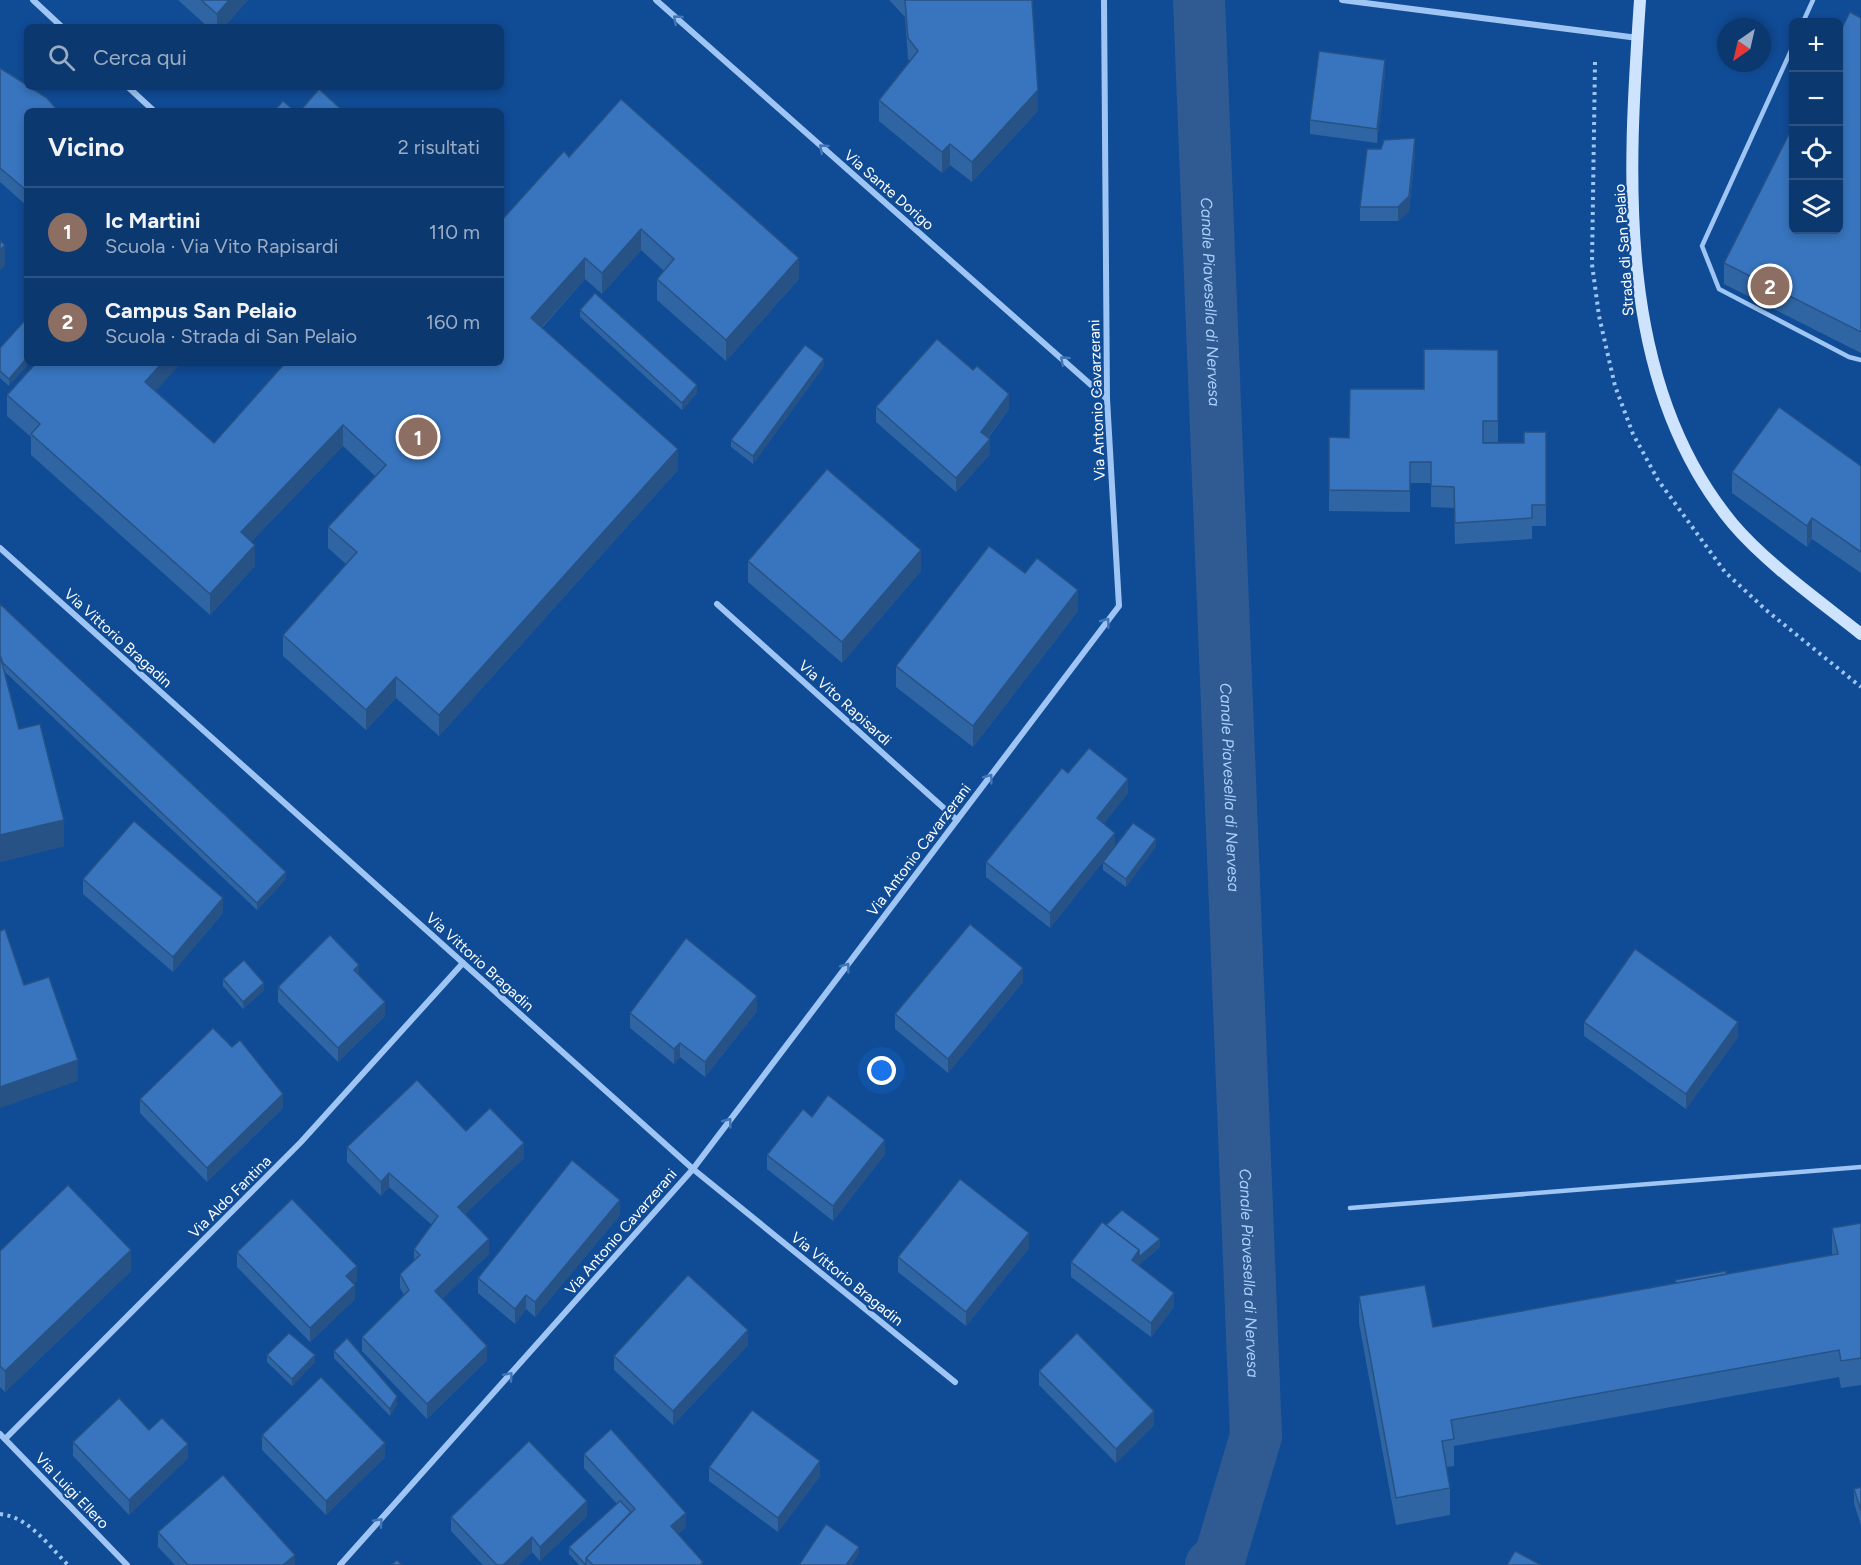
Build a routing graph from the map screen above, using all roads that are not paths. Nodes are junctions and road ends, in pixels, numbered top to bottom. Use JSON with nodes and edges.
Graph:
{"nodes":[{"id":1,"x":33,"y":0,"type":"edge"},
{"id":2,"x":656,"y":0,"type":"edge"},
{"id":3,"x":1104,"y":0,"type":"edge"},
{"id":4,"x":1342,"y":0,"type":"edge"},
{"id":5,"x":1640,"y":0,"type":"edge"},
{"id":6,"x":1813,"y":0,"type":"edge"},
{"id":7,"x":1805,"y":18,"type":"edge"},
{"id":8,"x":59,"y":24,"type":"edge"},
{"id":9,"x":1638,"y":38,"type":"junction"},
{"id":10,"x":1789,"y":55,"type":"edge"},
{"id":11,"x":131,"y":90,"type":"edge"},
{"id":12,"x":151,"y":108,"type":"edge"},
{"id":13,"x":1861,"y":360,"type":"edge"},
{"id":14,"x":1107,"y":399,"type":"junction"},
{"id":15,"x":0,"y":548,"type":"edge"},
{"id":16,"x":717,"y":604,"type":"dead end"},
{"id":17,"x":1861,"y":634,"type":"edge"},
{"id":18,"x":957,"y":820,"type":"junction"},
{"id":19,"x":463,"y":963,"type":"junction"},
{"id":20,"x":1861,"y":1167,"type":"edge"},
{"id":21,"x":693,"y":1169,"type":"junction"},
{"id":22,"x":1350,"y":1208,"type":"dead end"},
{"id":23,"x":955,"y":1382,"type":"dead end"},
{"id":24,"x":2,"y":1437,"type":"edge"},
{"id":25,"x":127,"y":1565,"type":"edge"},
{"id":26,"x":340,"y":1565,"type":"edge"}],
"edges":[{"from":1,"to":8,"type":"street"},
{"from":14,"to":2,"type":"street","name":"Via Sante Dorigo","one_way":true},
{"from":3,"to":14,"type":"street","name":"Via Antonio Cavarzerani"},
{"from":4,"to":9,"type":"street"},
{"from":5,"to":9,"type":"street","name":"Strada di San Pelaio"},
{"from":6,"to":7,"type":"lane"},
{"from":9,"to":17,"type":"street","name":"Strada di San Pelaio"},
{"from":10,"to":13,"type":"lane"},
{"from":11,"to":12,"type":"street"},
{"from":18,"to":14,"type":"street","name":"Via Antonio Cavarzerani","one_way":true},
{"from":15,"to":19,"type":"street","name":"Via Vittorio Bragadin"},
{"from":16,"to":18,"type":"street","name":"Via Vito Rapisardi"},
{"from":21,"to":18,"type":"street","name":"Via Antonio Cavarzerani","one_way":true},
{"from":19,"to":21,"type":"street","name":"Via Vittorio Bragadin"},
{"from":19,"to":24,"type":"street","name":"Via Aldo Fantina"},
{"from":20,"to":22,"type":"lane"},
{"from":21,"to":23,"type":"street","name":"Via Vittorio Bragadin"},
{"from":26,"to":21,"type":"street","name":"Via Antonio Cavarzerani","one_way":true},
{"from":24,"to":25,"type":"street","name":"Via Luigi Ellero"}]}
